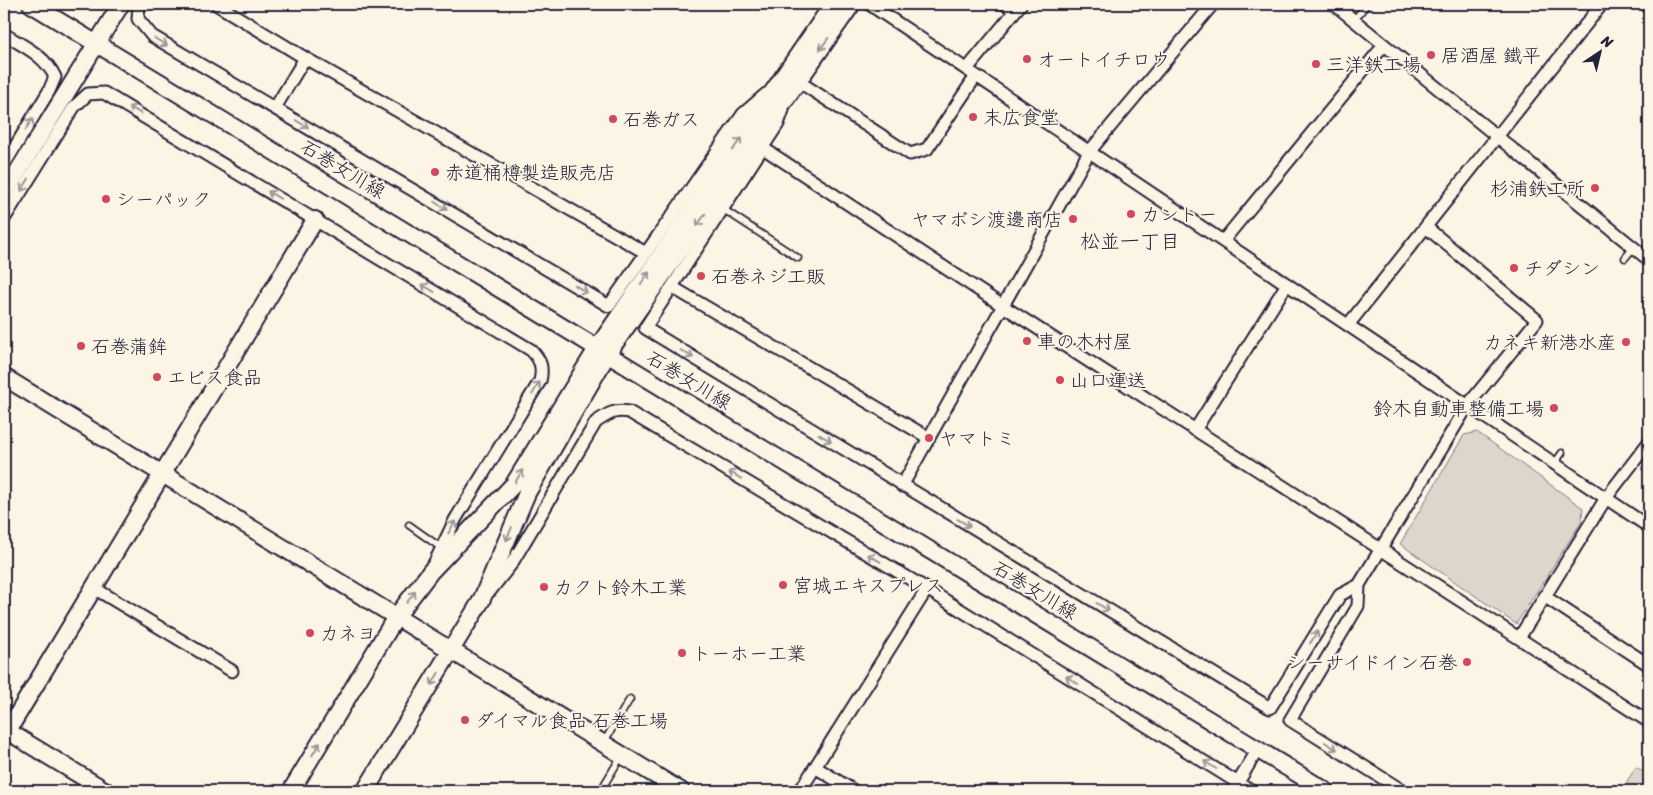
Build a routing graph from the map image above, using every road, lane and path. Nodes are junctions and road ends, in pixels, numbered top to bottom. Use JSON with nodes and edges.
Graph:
{"nodes":[{"id":1,"x":31,"y":4,"type":"edge"},
{"id":2,"x":121,"y":4,"type":"edge"},
{"id":3,"x":139,"y":4,"type":"edge"},
{"id":4,"x":216,"y":4,"type":"edge"},
{"id":5,"x":832,"y":4,"type":"edge"},
{"id":6,"x":852,"y":4,"type":"edge"},
{"id":7,"x":869,"y":4,"type":"edge"},
{"id":8,"x":1000,"y":4,"type":"edge"},
{"id":9,"x":1021,"y":4,"type":"edge"},
{"id":10,"x":1213,"y":4,"type":"edge"},
{"id":11,"x":1334,"y":4,"type":"edge"},
{"id":12,"x":1367,"y":4,"type":"edge"},
{"id":13,"x":1602,"y":4,"type":"edge"},
{"id":14,"x":1013,"y":14,"type":"junction"},
{"id":15,"x":1354,"y":20,"type":"junction"},
{"id":16,"x":4,"y":34,"type":"edge"},
{"id":17,"x":97,"y":44,"type":"junction"},
{"id":18,"x":1384,"y":44,"type":"junction"},
{"id":19,"x":305,"y":58,"type":"junction"},
{"id":20,"x":971,"y":72,"type":"junction"},
{"id":21,"x":789,"y":85,"type":"junction"},
{"id":22,"x":274,"y":108,"type":"junction"},
{"id":23,"x":1497,"y":137,"type":"junction"},
{"id":24,"x":763,"y":148,"type":"junction"},
{"id":25,"x":1089,"y":152,"type":"junction"},
{"id":26,"x":4,"y":165,"type":"edge"},
{"id":27,"x":4,"y":194,"type":"edge"},
{"id":28,"x":723,"y":209,"type":"junction"},
{"id":29,"x":4,"y":219,"type":"edge"},
{"id":30,"x":315,"y":220,"type":"junction"},
{"id":31,"x":1426,"y":227,"type":"junction"},
{"id":32,"x":1223,"y":241,"type":"junction"},
{"id":33,"x":1634,"y":247,"type":"junction"},
{"id":34,"x":646,"y":253,"type":"junction"},
{"id":35,"x":798,"y":258,"type":"dead end"},
{"id":36,"x":1625,"y":258,"type":"dead end"},
{"id":37,"x":1649,"y":260,"type":"edge"},
{"id":38,"x":1287,"y":284,"type":"junction"},
{"id":39,"x":672,"y":287,"type":"junction"},
{"id":40,"x":1003,"y":306,"type":"junction"},
{"id":41,"x":1348,"y":326,"type":"junction"},
{"id":42,"x":603,"y":350,"type":"junction"},
{"id":43,"x":4,"y":377,"type":"edge"},
{"id":44,"x":1468,"y":405,"type":"junction"},
{"id":45,"x":1195,"y":430,"type":"junction"},
{"id":46,"x":929,"y":438,"type":"junction"},
{"id":47,"x":1649,"y":442,"type":"edge"},
{"id":48,"x":1562,"y":453,"type":"dead end"},
{"id":49,"x":1554,"y":464,"type":"junction"},
{"id":50,"x":162,"y":474,"type":"junction"},
{"id":51,"x":902,"y":486,"type":"junction"},
{"id":52,"x":1606,"y":498,"type":"junction"},
{"id":53,"x":409,"y":525,"type":"dead end"},
{"id":54,"x":1649,"y":527,"type":"edge"},
{"id":55,"x":440,"y":547,"type":"junction"},
{"id":56,"x":1380,"y":548,"type":"junction"},
{"id":57,"x":431,"y":571,"type":"junction"},
{"id":58,"x":1359,"y":585,"type":"junction"},
{"id":59,"x":94,"y":588,"type":"junction"},
{"id":60,"x":927,"y":589,"type":"junction"},
{"id":61,"x":1544,"y":596,"type":"junction"},
{"id":62,"x":481,"y":601,"type":"junction"},
{"id":63,"x":396,"y":617,"type":"junction"},
{"id":64,"x":1519,"y":638,"type":"junction"},
{"id":65,"x":452,"y":651,"type":"junction"},
{"id":66,"x":1649,"y":665,"type":"edge"},
{"id":67,"x":232,"y":671,"type":"dead end"},
{"id":68,"x":630,"y":699,"type":"dead end"},
{"id":69,"x":1649,"y":722,"type":"edge"},
{"id":70,"x":5,"y":732,"type":"edge"},
{"id":71,"x":603,"y":744,"type":"junction"},
{"id":72,"x":1258,"y":749,"type":"junction"},
{"id":73,"x":622,"y":755,"type":"junction"},
{"id":74,"x":815,"y":768,"type":"junction"},
{"id":75,"x":1236,"y":787,"type":"edge"},
{"id":76,"x":601,"y":790,"type":"edge"},
{"id":77,"x":106,"y":791,"type":"edge"},
{"id":78,"x":291,"y":791,"type":"edge"},
{"id":79,"x":365,"y":791,"type":"edge"},
{"id":80,"x":681,"y":791,"type":"edge"},
{"id":81,"x":800,"y":791,"type":"edge"},
{"id":82,"x":854,"y":791,"type":"edge"},
{"id":83,"x":1252,"y":791,"type":"edge"},
{"id":84,"x":1326,"y":791,"type":"edge"},
{"id":85,"x":1403,"y":791,"type":"edge"}],
"edges":[{"from":1,"to":17,"type":"street","name":"石巻女川線"},
{"from":2,"to":17,"type":"street"},
{"from":3,"to":22,"type":"street","one_way":true},
{"from":4,"to":19,"type":"street"},
{"from":5,"to":21,"type":"street"},
{"from":6,"to":21,"type":"street","one_way":true},
{"from":7,"to":20,"type":"street"},
{"from":8,"to":14,"type":"lane"},
{"from":9,"to":14,"type":"street"},
{"from":10,"to":25,"type":"street"},
{"from":11,"to":15,"type":"street"},
{"from":12,"to":15,"type":"lane"},
{"from":13,"to":23,"type":"street"},
{"from":14,"to":20,"type":"street"},
{"from":15,"to":18,"type":"street"},
{"from":26,"to":16,"type":"street","one_way":true},
{"from":17,"to":27,"type":"street"},
{"from":17,"to":42,"type":"street","name":"石巻女川線"},
{"from":18,"to":23,"type":"street"},
{"from":18,"to":32,"type":"street"},
{"from":19,"to":22,"type":"street"},
{"from":19,"to":34,"type":"street"},
{"from":20,"to":21,"type":"street"},
{"from":20,"to":25,"type":"street"},
{"from":21,"to":24,"type":"street"},
{"from":21,"to":34,"type":"street"},
{"from":21,"to":42,"type":"street"},
{"from":22,"to":34,"type":"street","one_way":true},
{"from":23,"to":31,"type":"street"},
{"from":23,"to":33,"type":"street"},
{"from":24,"to":28,"type":"street"},
{"from":24,"to":40,"type":"street"},
{"from":25,"to":32,"type":"street"},
{"from":25,"to":40,"type":"street"},
{"from":28,"to":35,"type":"lane"},
{"from":28,"to":39,"type":"street","one_way":true},
{"from":30,"to":29,"type":"street","one_way":true},
{"from":30,"to":50,"type":"street"},
{"from":55,"to":30,"type":"street","one_way":true},
{"from":31,"to":41,"type":"street"},
{"from":31,"to":44,"type":"street"},
{"from":32,"to":38,"type":"street"},
{"from":33,"to":36,"type":"lane"},
{"from":33,"to":37,"type":"street"},
{"from":38,"to":41,"type":"street"},
{"from":38,"to":45,"type":"street"},
{"from":39,"to":46,"type":"street"},
{"from":39,"to":51,"type":"street","one_way":true},
{"from":40,"to":45,"type":"street"},
{"from":40,"to":46,"type":"street"},
{"from":41,"to":44,"type":"street"},
{"from":57,"to":42,"type":"street","one_way":true},
{"from":42,"to":62,"type":"street","one_way":true},
{"from":42,"to":72,"type":"street","name":"石巻女川線"},
{"from":43,"to":50,"type":"street"},
{"from":44,"to":49,"type":"street"},
{"from":44,"to":56,"type":"street"},
{"from":45,"to":56,"type":"street"},
{"from":46,"to":51,"type":"street"},
{"from":47,"to":52,"type":"street"},
{"from":48,"to":49,"type":"lane"},
{"from":49,"to":52,"type":"street"},
{"from":50,"to":59,"type":"street"},
{"from":50,"to":63,"type":"street"},
{"from":51,"to":58,"type":"street","one_way":true},
{"from":52,"to":54,"type":"street"},
{"from":52,"to":61,"type":"street"},
{"from":53,"to":55,"type":"lane"},
{"from":55,"to":57,"type":"street"},
{"from":56,"to":58,"type":"street"},
{"from":56,"to":64,"type":"street"},
{"from":63,"to":57,"type":"street","one_way":true},
{"from":58,"to":85,"type":"street","one_way":true},
{"from":59,"to":67,"type":"street"},
{"from":59,"to":70,"type":"street"},
{"from":60,"to":62,"type":"street","one_way":true},
{"from":60,"to":74,"type":"street"},
{"from":75,"to":60,"type":"street","one_way":true},
{"from":61,"to":64,"type":"street"},
{"from":61,"to":66,"type":"street"},
{"from":62,"to":65,"type":"street"},
{"from":63,"to":65,"type":"street"},
{"from":78,"to":63,"type":"street","one_way":true},
{"from":64,"to":69,"type":"street"},
{"from":65,"to":71,"type":"street"},
{"from":65,"to":79,"type":"street","one_way":true},
{"from":68,"to":71,"type":"lane"},
{"from":70,"to":77,"type":"street"},
{"from":71,"to":73,"type":"street"},
{"from":72,"to":75,"type":"street"},
{"from":72,"to":84,"type":"street","name":"石巻女川線"},
{"from":73,"to":76,"type":"lane"},
{"from":73,"to":80,"type":"street"},
{"from":74,"to":81,"type":"street"},
{"from":74,"to":82,"type":"street"},
{"from":75,"to":83,"type":"street"}]}
